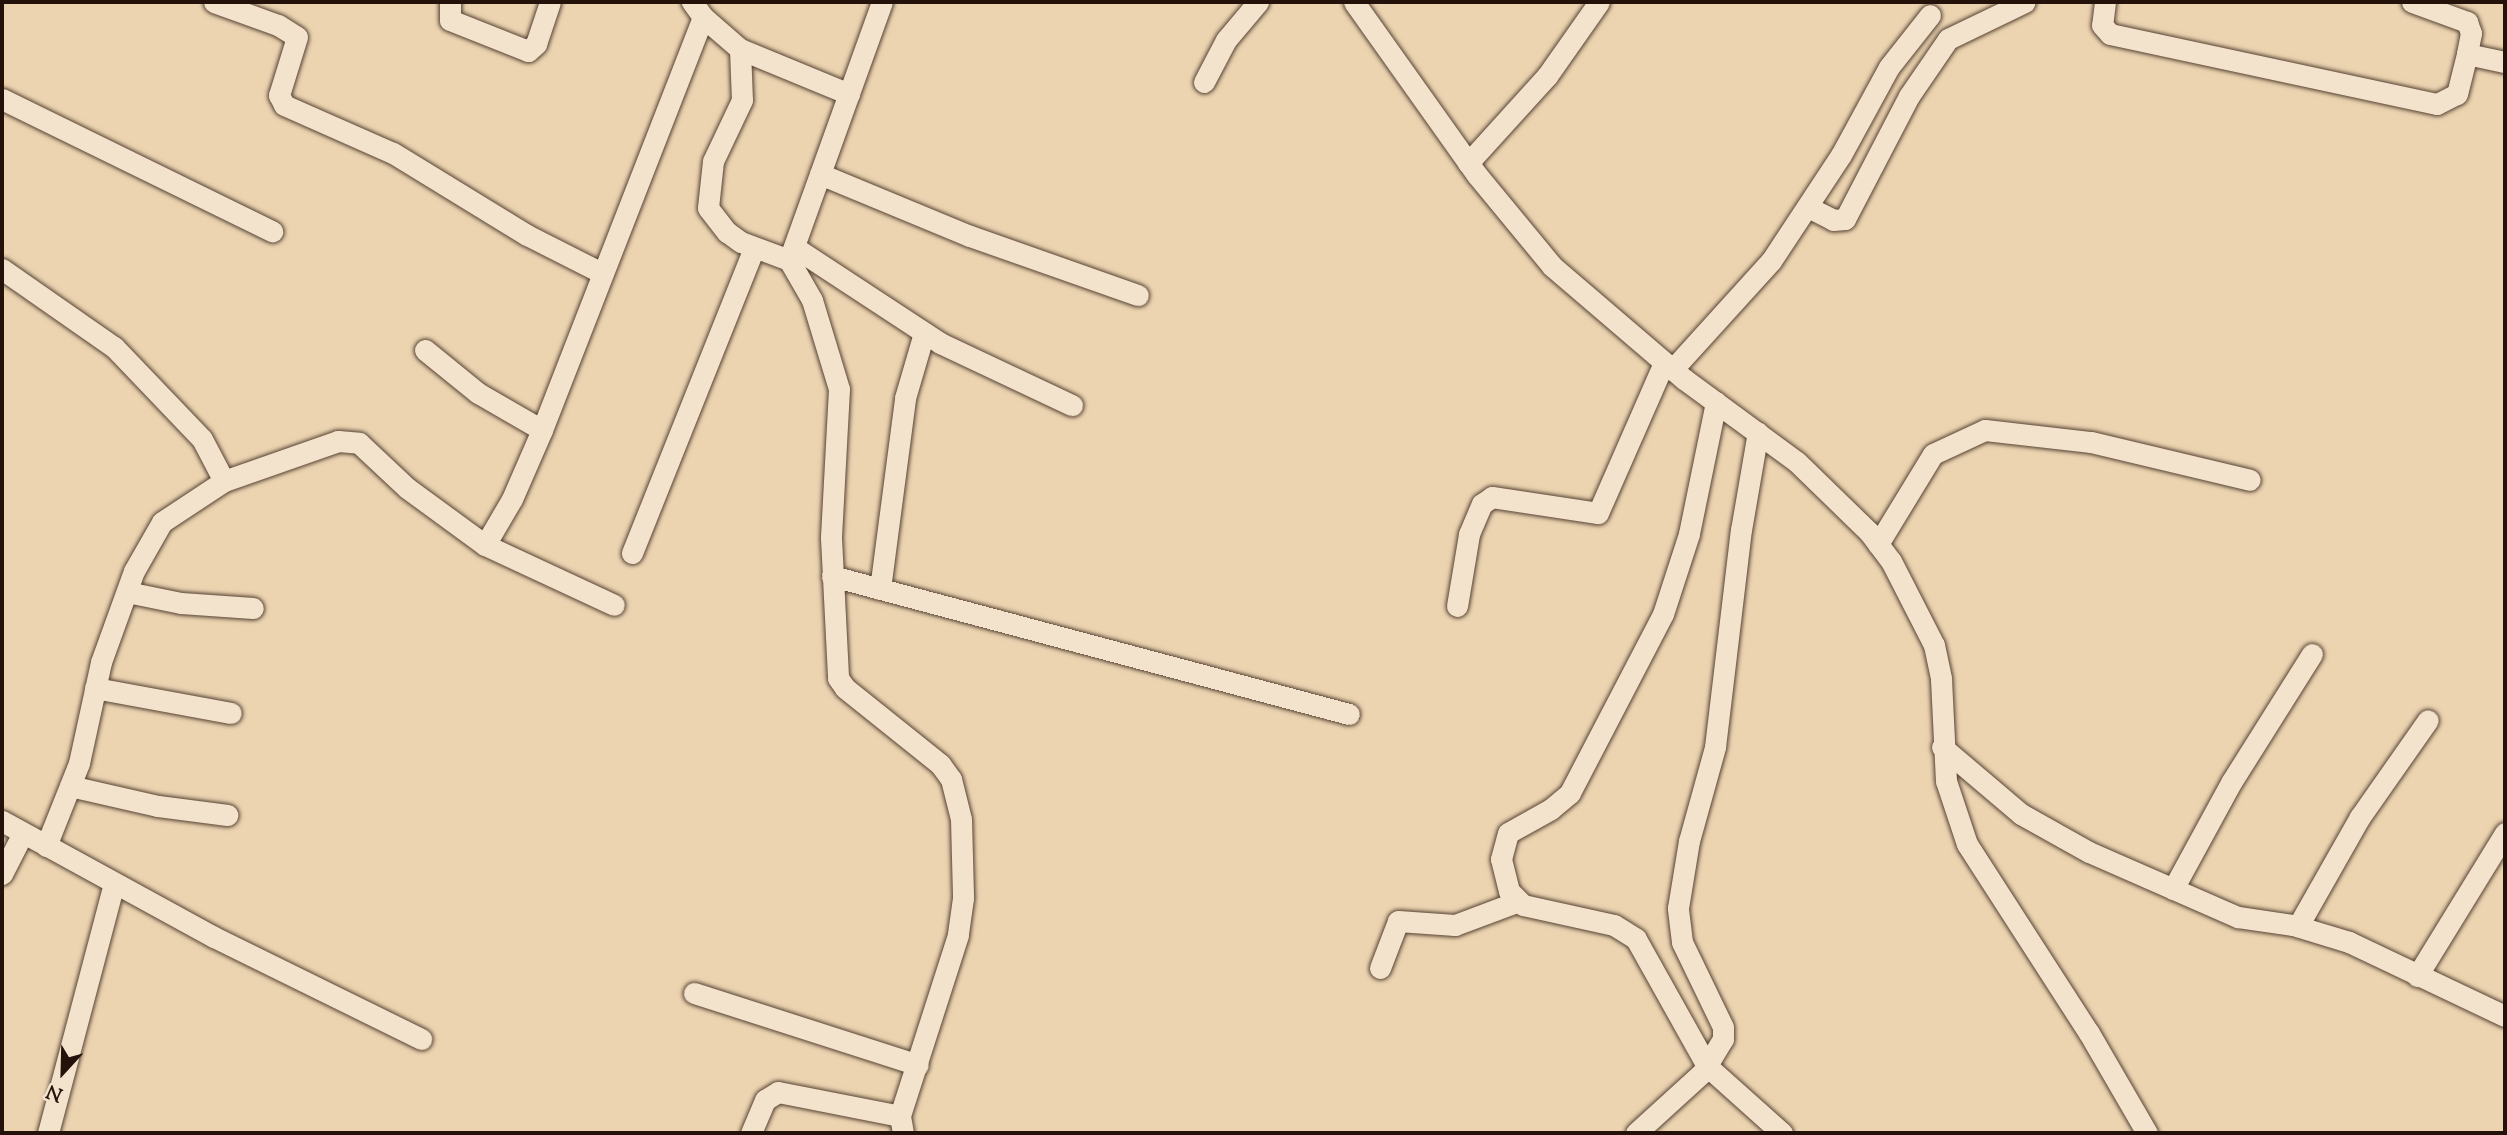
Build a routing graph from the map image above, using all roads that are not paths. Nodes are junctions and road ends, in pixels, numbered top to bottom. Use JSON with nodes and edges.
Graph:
{"nodes":[{"id":1,"x":214,"y":2,"type":"edge"},
{"id":2,"x":450,"y":2,"type":"edge"},
{"id":3,"x":550,"y":2,"type":"edge"},
{"id":4,"x":882,"y":2,"type":"edge"},
{"id":5,"x":1258,"y":2,"type":"edge"},
{"id":6,"x":1354,"y":2,"type":"edge"},
{"id":7,"x":1599,"y":2,"type":"edge"},
{"id":8,"x":2025,"y":2,"type":"edge"},
{"id":9,"x":2105,"y":2,"type":"edge"},
{"id":10,"x":2412,"y":2,"type":"edge"},
{"id":11,"x":697,"y":9,"type":"edge"},
{"id":12,"x":1930,"y":15,"type":"dead end"},
{"id":13,"x":740,"y":49,"type":"junction"},
{"id":14,"x":2467,"y":54,"type":"junction"},
{"id":15,"x":2505,"y":62,"type":"edge"},
{"id":16,"x":1204,"y":82,"type":"dead end"},
{"id":17,"x":849,"y":94,"type":"junction"},
{"id":18,"x":2,"y":99,"type":"edge"},
{"id":19,"x":1468,"y":163,"type":"junction"},
{"id":20,"x":820,"y":174,"type":"junction"},
{"id":21,"x":1808,"y":207,"type":"junction"},
{"id":22,"x":272,"y":231,"type":"dead end"},
{"id":23,"x":754,"y":248,"type":"junction"},
{"id":24,"x":792,"y":254,"type":"junction"},
{"id":25,"x":2,"y":269,"type":"edge"},
{"id":26,"x":602,"y":273,"type":"junction"},
{"id":27,"x":1138,"y":295,"type":"dead end"},
{"id":28,"x":925,"y":333,"type":"junction"},
{"id":29,"x":425,"y":350,"type":"dead end"},
{"id":30,"x":1668,"y":366,"type":"junction"},
{"id":31,"x":1716,"y":402,"type":"junction"},
{"id":32,"x":1072,"y":405,"type":"dead end"},
{"id":33,"x":542,"y":430,"type":"junction"},
{"id":34,"x":1758,"y":432,"type":"junction"},
{"id":35,"x":220,"y":471,"type":"junction"},
{"id":36,"x":2249,"y":480,"type":"dead end"},
{"id":37,"x":1878,"y":544,"type":"junction"},
{"id":38,"x":485,"y":545,"type":"junction"},
{"id":39,"x":632,"y":553,"type":"dead end"},
{"id":40,"x":832,"y":576,"type":"junction"},
{"id":41,"x":880,"y":589,"type":"junction"},
{"id":42,"x":127,"y":592,"type":"junction"},
{"id":43,"x":614,"y":605,"type":"dead end"},
{"id":44,"x":1457,"y":606,"type":"dead end"},
{"id":45,"x":253,"y":608,"type":"dead end"},
{"id":46,"x":2312,"y":654,"type":"dead end"},
{"id":47,"x":95,"y":688,"type":"junction"},
{"id":48,"x":231,"y":713,"type":"dead end"},
{"id":49,"x":1349,"y":714,"type":"dead end"},
{"id":50,"x":2428,"y":720,"type":"dead end"},
{"id":51,"x":1942,"y":747,"type":"junction"},
{"id":52,"x":71,"y":786,"type":"junction"},
{"id":53,"x":227,"y":815,"type":"dead end"},
{"id":54,"x":11,"y":826,"type":"edge"},
{"id":55,"x":2505,"y":833,"type":"edge"},
{"id":56,"x":46,"y":846,"type":"junction"},
{"id":57,"x":2,"y":874,"type":"edge"},
{"id":58,"x":114,"y":884,"type":"junction"},
{"id":59,"x":2173,"y":889,"type":"junction"},
{"id":60,"x":1519,"y":901,"type":"junction"},
{"id":61,"x":2298,"y":926,"type":"junction"},
{"id":62,"x":1380,"y":968,"type":"dead end"},
{"id":63,"x":2417,"y":976,"type":"junction"},
{"id":64,"x":694,"y":993,"type":"dead end"},
{"id":65,"x":2505,"y":1016,"type":"edge"},
{"id":66,"x":421,"y":1039,"type":"dead end"},
{"id":67,"x":1714,"y":1056,"type":"junction"},
{"id":68,"x":918,"y":1065,"type":"junction"},
{"id":69,"x":902,"y":1125,"type":"edge"},
{"id":70,"x":48,"y":1133,"type":"edge"},
{"id":71,"x":751,"y":1133,"type":"edge"},
{"id":72,"x":1636,"y":1133,"type":"edge"},
{"id":73,"x":1782,"y":1133,"type":"edge"},
{"id":74,"x":2147,"y":1133,"type":"edge"}],
"edges":[{"from":1,"to":26,"type":"street"},
{"from":2,"to":3,"type":"street"},
{"from":4,"to":17,"type":"street"},
{"from":5,"to":16,"type":"street"},
{"from":6,"to":19,"type":"street"},
{"from":7,"to":19,"type":"street"},
{"from":8,"to":21,"type":"street"},
{"from":9,"to":14,"type":"street"},
{"from":10,"to":14,"type":"street"},
{"from":11,"to":13,"type":"street"},
{"from":11,"to":26,"type":"street"},
{"from":12,"to":21,"type":"street"},
{"from":13,"to":17,"type":"street"},
{"from":13,"to":23,"type":"street"},
{"from":14,"to":15,"type":"street"},
{"from":17,"to":20,"type":"street"},
{"from":18,"to":22,"type":"street"},
{"from":19,"to":30,"type":"street"},
{"from":20,"to":24,"type":"street"},
{"from":20,"to":27,"type":"street"},
{"from":21,"to":30,"type":"street"},
{"from":23,"to":24,"type":"street"},
{"from":23,"to":39,"type":"street"},
{"from":24,"to":28,"type":"street"},
{"from":24,"to":40,"type":"street"},
{"from":25,"to":35,"type":"street"},
{"from":26,"to":33,"type":"street"},
{"from":28,"to":32,"type":"street"},
{"from":28,"to":41,"type":"street"},
{"from":29,"to":33,"type":"street"},
{"from":30,"to":31,"type":"street"},
{"from":30,"to":44,"type":"street"},
{"from":31,"to":34,"type":"street"},
{"from":31,"to":60,"type":"street"},
{"from":33,"to":38,"type":"street"},
{"from":34,"to":37,"type":"street"},
{"from":34,"to":67,"type":"street"},
{"from":35,"to":38,"type":"street"},
{"from":35,"to":42,"type":"street"},
{"from":36,"to":37,"type":"street"},
{"from":37,"to":51,"type":"street"},
{"from":38,"to":43,"type":"street"},
{"from":40,"to":41,"type":"street"},
{"from":40,"to":68,"type":"street"},
{"from":41,"to":49,"type":"street"},
{"from":42,"to":45,"type":"street"},
{"from":42,"to":47,"type":"street"},
{"from":46,"to":59,"type":"street"},
{"from":47,"to":48,"type":"street"},
{"from":47,"to":52,"type":"street"},
{"from":50,"to":61,"type":"street"},
{"from":51,"to":59,"type":"street"},
{"from":51,"to":74,"type":"street"},
{"from":52,"to":53,"type":"street"},
{"from":52,"to":56,"type":"street"},
{"from":54,"to":56,"type":"street"},
{"from":54,"to":57,"type":"street"},
{"from":55,"to":63,"type":"street"},
{"from":56,"to":58,"type":"street"},
{"from":58,"to":66,"type":"street"},
{"from":58,"to":70,"type":"street"},
{"from":59,"to":61,"type":"street"},
{"from":60,"to":62,"type":"street"},
{"from":60,"to":67,"type":"street"},
{"from":61,"to":63,"type":"street"},
{"from":63,"to":65,"type":"street"},
{"from":64,"to":68,"type":"street"},
{"from":67,"to":72,"type":"street"},
{"from":67,"to":73,"type":"street"},
{"from":68,"to":69,"type":"street"},
{"from":69,"to":71,"type":"street"}]}
